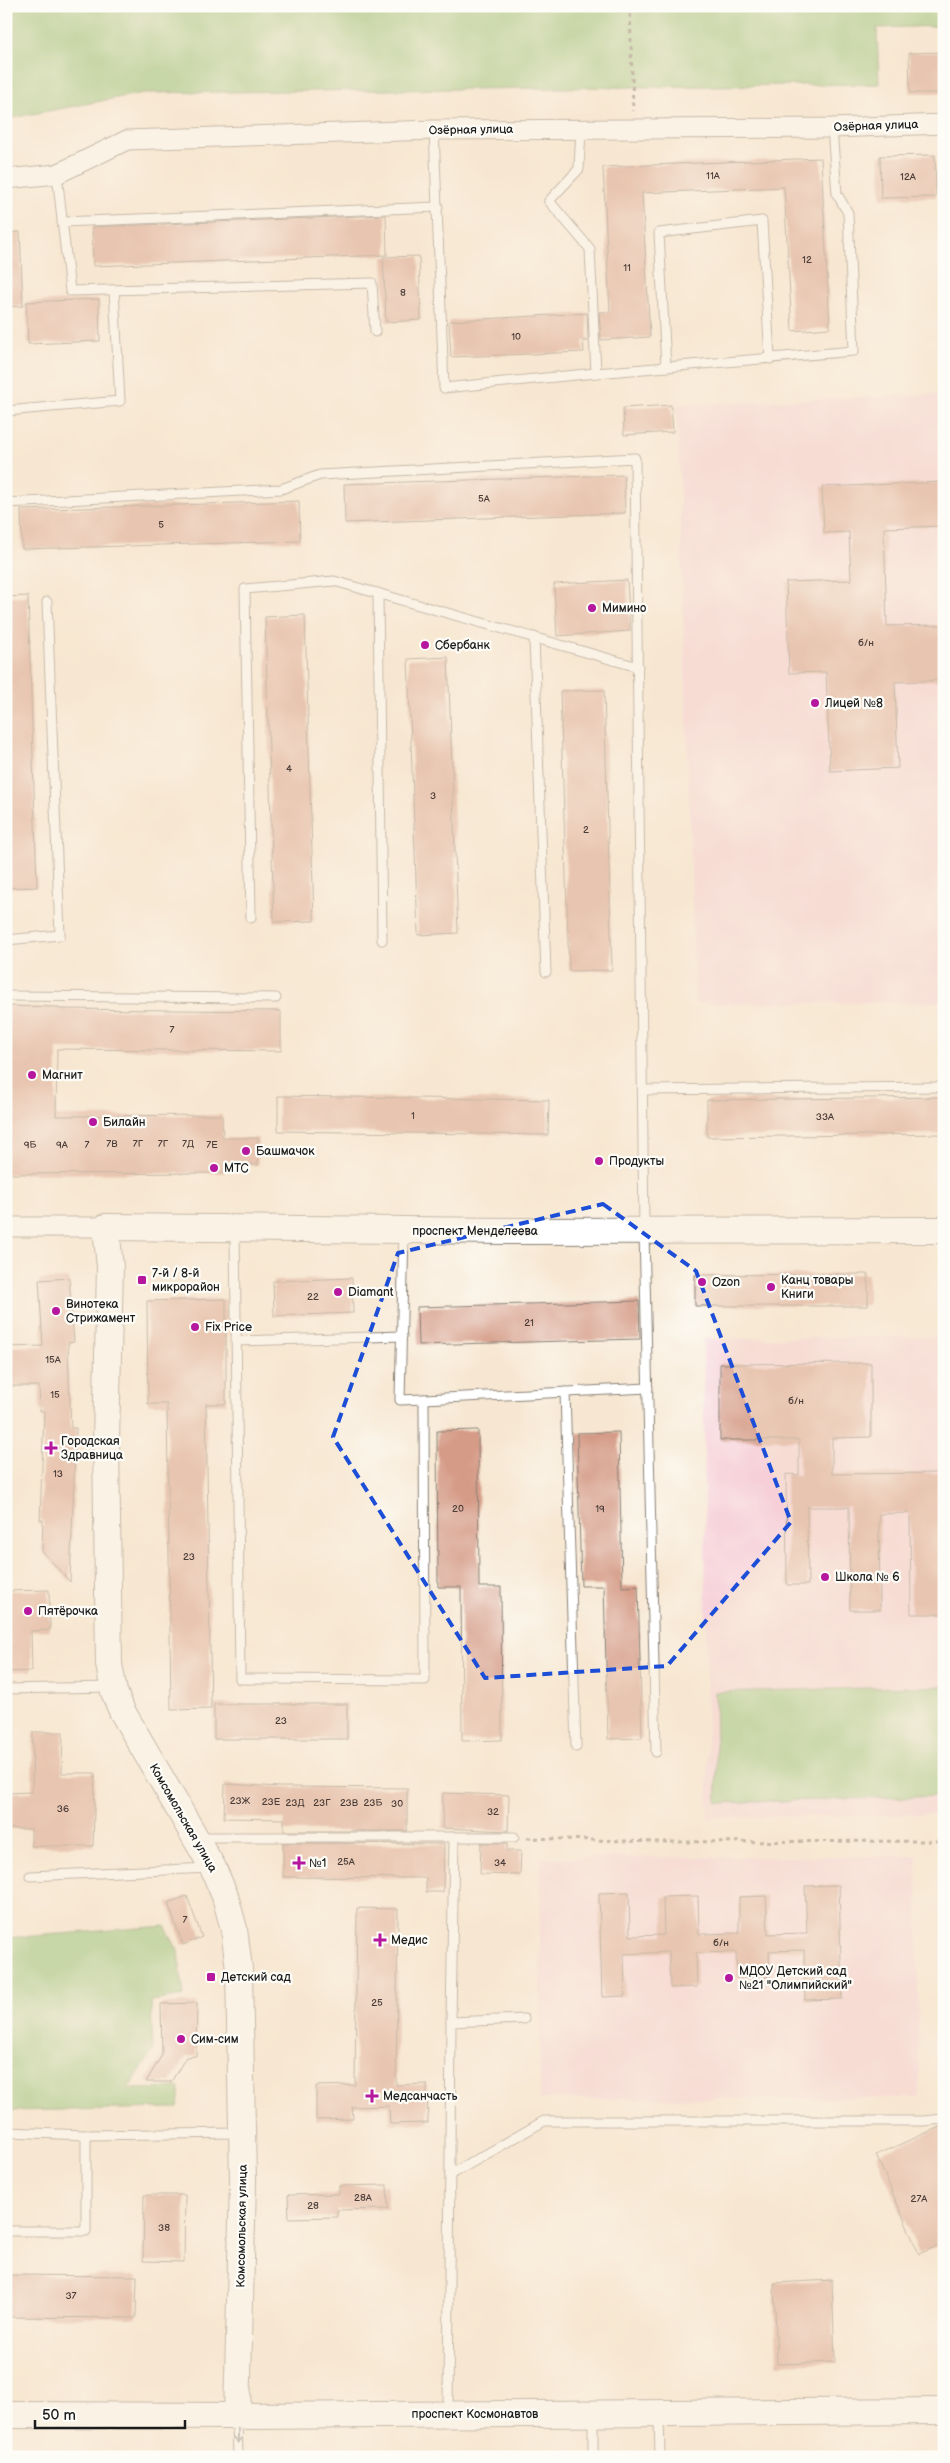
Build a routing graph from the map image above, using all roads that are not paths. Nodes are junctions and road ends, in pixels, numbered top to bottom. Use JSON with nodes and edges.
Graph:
{"nodes":[{"id":1,"x":944,"y":124,"type":"edge"},
{"id":2,"x":832,"y":128,"type":"junction"},
{"id":3,"x":581,"y":129,"type":"junction"},
{"id":4,"x":434,"y":130,"type":"junction"},
{"id":5,"x":57,"y":174,"type":"junction"},
{"id":6,"x":6,"y":179,"type":"edge"},
{"id":7,"x":438,"y":208,"type":"junction"},
{"id":8,"x":62,"y":222,"type":"junction"},
{"id":9,"x":114,"y":290,"type":"junction"},
{"id":10,"x":375,"y":332,"type":"dead end"},
{"id":11,"x":770,"y":358,"type":"junction"},
{"id":12,"x":666,"y":367,"type":"junction"},
{"id":13,"x":596,"y":373,"type":"junction"},
{"id":14,"x":6,"y":411,"type":"edge"},
{"id":15,"x":6,"y":503,"type":"edge"},
{"id":16,"x":378,"y":593,"type":"junction"},
{"id":17,"x":47,"y":602,"type":"dead end"},
{"id":18,"x":534,"y":637,"type":"junction"},
{"id":19,"x":638,"y":667,"type":"junction"},
{"id":20,"x":251,"y":918,"type":"dead end"},
{"id":21,"x":6,"y":940,"type":"edge"},
{"id":22,"x":382,"y":940,"type":"dead end"},
{"id":23,"x":546,"y":972,"type":"dead end"},
{"id":24,"x":6,"y":996,"type":"edge"},
{"id":25,"x":276,"y":998,"type":"dead end"},
{"id":26,"x":944,"y":1087,"type":"edge"},
{"id":27,"x":643,"y":1090,"type":"junction"},
{"id":28,"x":6,"y":1227,"type":"edge"},
{"id":29,"x":106,"y":1227,"type":"junction"},
{"id":30,"x":235,"y":1229,"type":"junction"},
{"id":31,"x":404,"y":1230,"type":"junction"},
{"id":32,"x":944,"y":1230,"type":"edge"},
{"id":33,"x":644,"y":1231,"type":"junction"},
{"id":34,"x":402,"y":1336,"type":"junction"},
{"id":35,"x":236,"y":1341,"type":"junction"},
{"id":36,"x":648,"y":1388,"type":"junction"},
{"id":37,"x":565,"y":1392,"type":"junction"},
{"id":38,"x":424,"y":1399,"type":"junction"},
{"id":39,"x":113,"y":1687,"type":"junction"},
{"id":40,"x":6,"y":1689,"type":"edge"},
{"id":41,"x":576,"y":1747,"type":"dead end"},
{"id":42,"x":656,"y":1752,"type":"dead end"},
{"id":43,"x":196,"y":1837,"type":"junction"},
{"id":44,"x":454,"y":1837,"type":"junction"},
{"id":45,"x":514,"y":1837,"type":"road end"},
{"id":46,"x":213,"y":1868,"type":"junction"},
{"id":47,"x":30,"y":1876,"type":"dead end"},
{"id":48,"x":524,"y":2020,"type":"dead end"},
{"id":49,"x":451,"y":2022,"type":"junction"},
{"id":50,"x":944,"y":2119,"type":"edge"},
{"id":51,"x":6,"y":2132,"type":"edge"},
{"id":52,"x":243,"y":2133,"type":"junction"},
{"id":53,"x":86,"y":2135,"type":"junction"},
{"id":54,"x":450,"y":2175,"type":"junction"},
{"id":55,"x":6,"y":2231,"type":"edge"},
{"id":56,"x":944,"y":2411,"type":"edge"},
{"id":57,"x":593,"y":2413,"type":"junction"},
{"id":58,"x":659,"y":2413,"type":"junction"},
{"id":59,"x":448,"y":2414,"type":"junction"},
{"id":60,"x":6,"y":2415,"type":"edge"},
{"id":61,"x":237,"y":2416,"type":"junction"},
{"id":62,"x":238,"y":2457,"type":"edge"},
{"id":63,"x":593,"y":2457,"type":"edge"},
{"id":64,"x":660,"y":2457,"type":"edge"}],
"edges":[{"from":1,"to":2,"type":"street","name":"Озёрная улица"},
{"from":2,"to":3,"type":"street","name":"Озёрная улица"},
{"from":2,"to":11,"type":"lane"},
{"from":3,"to":4,"type":"street","name":"Озёрная улица"},
{"from":3,"to":13,"type":"lane"},
{"from":4,"to":5,"type":"street","name":"Озёрная улица"},
{"from":4,"to":7,"type":"lane"},
{"from":5,"to":6,"type":"street","name":"Озёрная улица"},
{"from":5,"to":8,"type":"lane"},
{"from":7,"to":8,"type":"lane"},
{"from":7,"to":13,"type":"lane"},
{"from":8,"to":9,"type":"lane"},
{"from":9,"to":10,"type":"lane"},
{"from":9,"to":14,"type":"lane"},
{"from":11,"to":12,"type":"lane"},
{"from":11,"to":12,"type":"lane"},
{"from":12,"to":13,"type":"lane"},
{"from":15,"to":19,"type":"lane"},
{"from":16,"to":18,"type":"lane"},
{"from":16,"to":20,"type":"lane"},
{"from":16,"to":22,"type":"lane"},
{"from":17,"to":21,"type":"lane"},
{"from":18,"to":19,"type":"lane"},
{"from":18,"to":23,"type":"lane"},
{"from":19,"to":27,"type":"lane"},
{"from":24,"to":25,"type":"lane"},
{"from":26,"to":27,"type":"lane"},
{"from":27,"to":33,"type":"lane"},
{"from":28,"to":29,"type":"street","name":"проспект Менделеева"},
{"from":29,"to":30,"type":"street","name":"проспект Менделеева"},
{"from":29,"to":39,"type":"street","name":"Комсомольская улица"},
{"from":30,"to":31,"type":"street","name":"проспект Менделеева"},
{"from":30,"to":35,"type":"lane"},
{"from":31,"to":33,"type":"street","name":"проспект Менделеева"},
{"from":31,"to":34,"type":"lane"},
{"from":32,"to":33,"type":"street","name":"проспект Менделеева"},
{"from":33,"to":36,"type":"lane"},
{"from":34,"to":35,"type":"lane"},
{"from":34,"to":38,"type":"lane"},
{"from":35,"to":38,"type":"lane"},
{"from":36,"to":37,"type":"lane"},
{"from":36,"to":42,"type":"lane"},
{"from":37,"to":38,"type":"lane"},
{"from":37,"to":41,"type":"lane"},
{"from":39,"to":40,"type":"lane"},
{"from":39,"to":43,"type":"street","name":"Комсомольская улица"},
{"from":43,"to":44,"type":"lane"},
{"from":43,"to":46,"type":"street","name":"Комсомольская улица"},
{"from":44,"to":45,"type":"lane"},
{"from":44,"to":49,"type":"lane"},
{"from":46,"to":47,"type":"lane"},
{"from":46,"to":52,"type":"street","name":"Комсомольская улица"},
{"from":48,"to":49,"type":"lane"},
{"from":49,"to":54,"type":"lane"},
{"from":50,"to":54,"type":"lane"},
{"from":51,"to":53,"type":"lane"},
{"from":52,"to":53,"type":"lane"},
{"from":52,"to":61,"type":"street","name":"Комсомольская улица"},
{"from":53,"to":55,"type":"lane"},
{"from":54,"to":59,"type":"lane"},
{"from":56,"to":58,"type":"street","name":"проспект Космонавтов"},
{"from":57,"to":58,"type":"street","name":"проспект Космонавтов"},
{"from":57,"to":59,"type":"street","name":"проспект Космонавтов"},
{"from":57,"to":63,"type":"lane"},
{"from":58,"to":64,"type":"lane"},
{"from":59,"to":61,"type":"street","name":"проспект Космонавтов"},
{"from":60,"to":61,"type":"street","name":"проспект Космонавтов"},
{"from":61,"to":62,"type":"lane","one_way":true}]}
